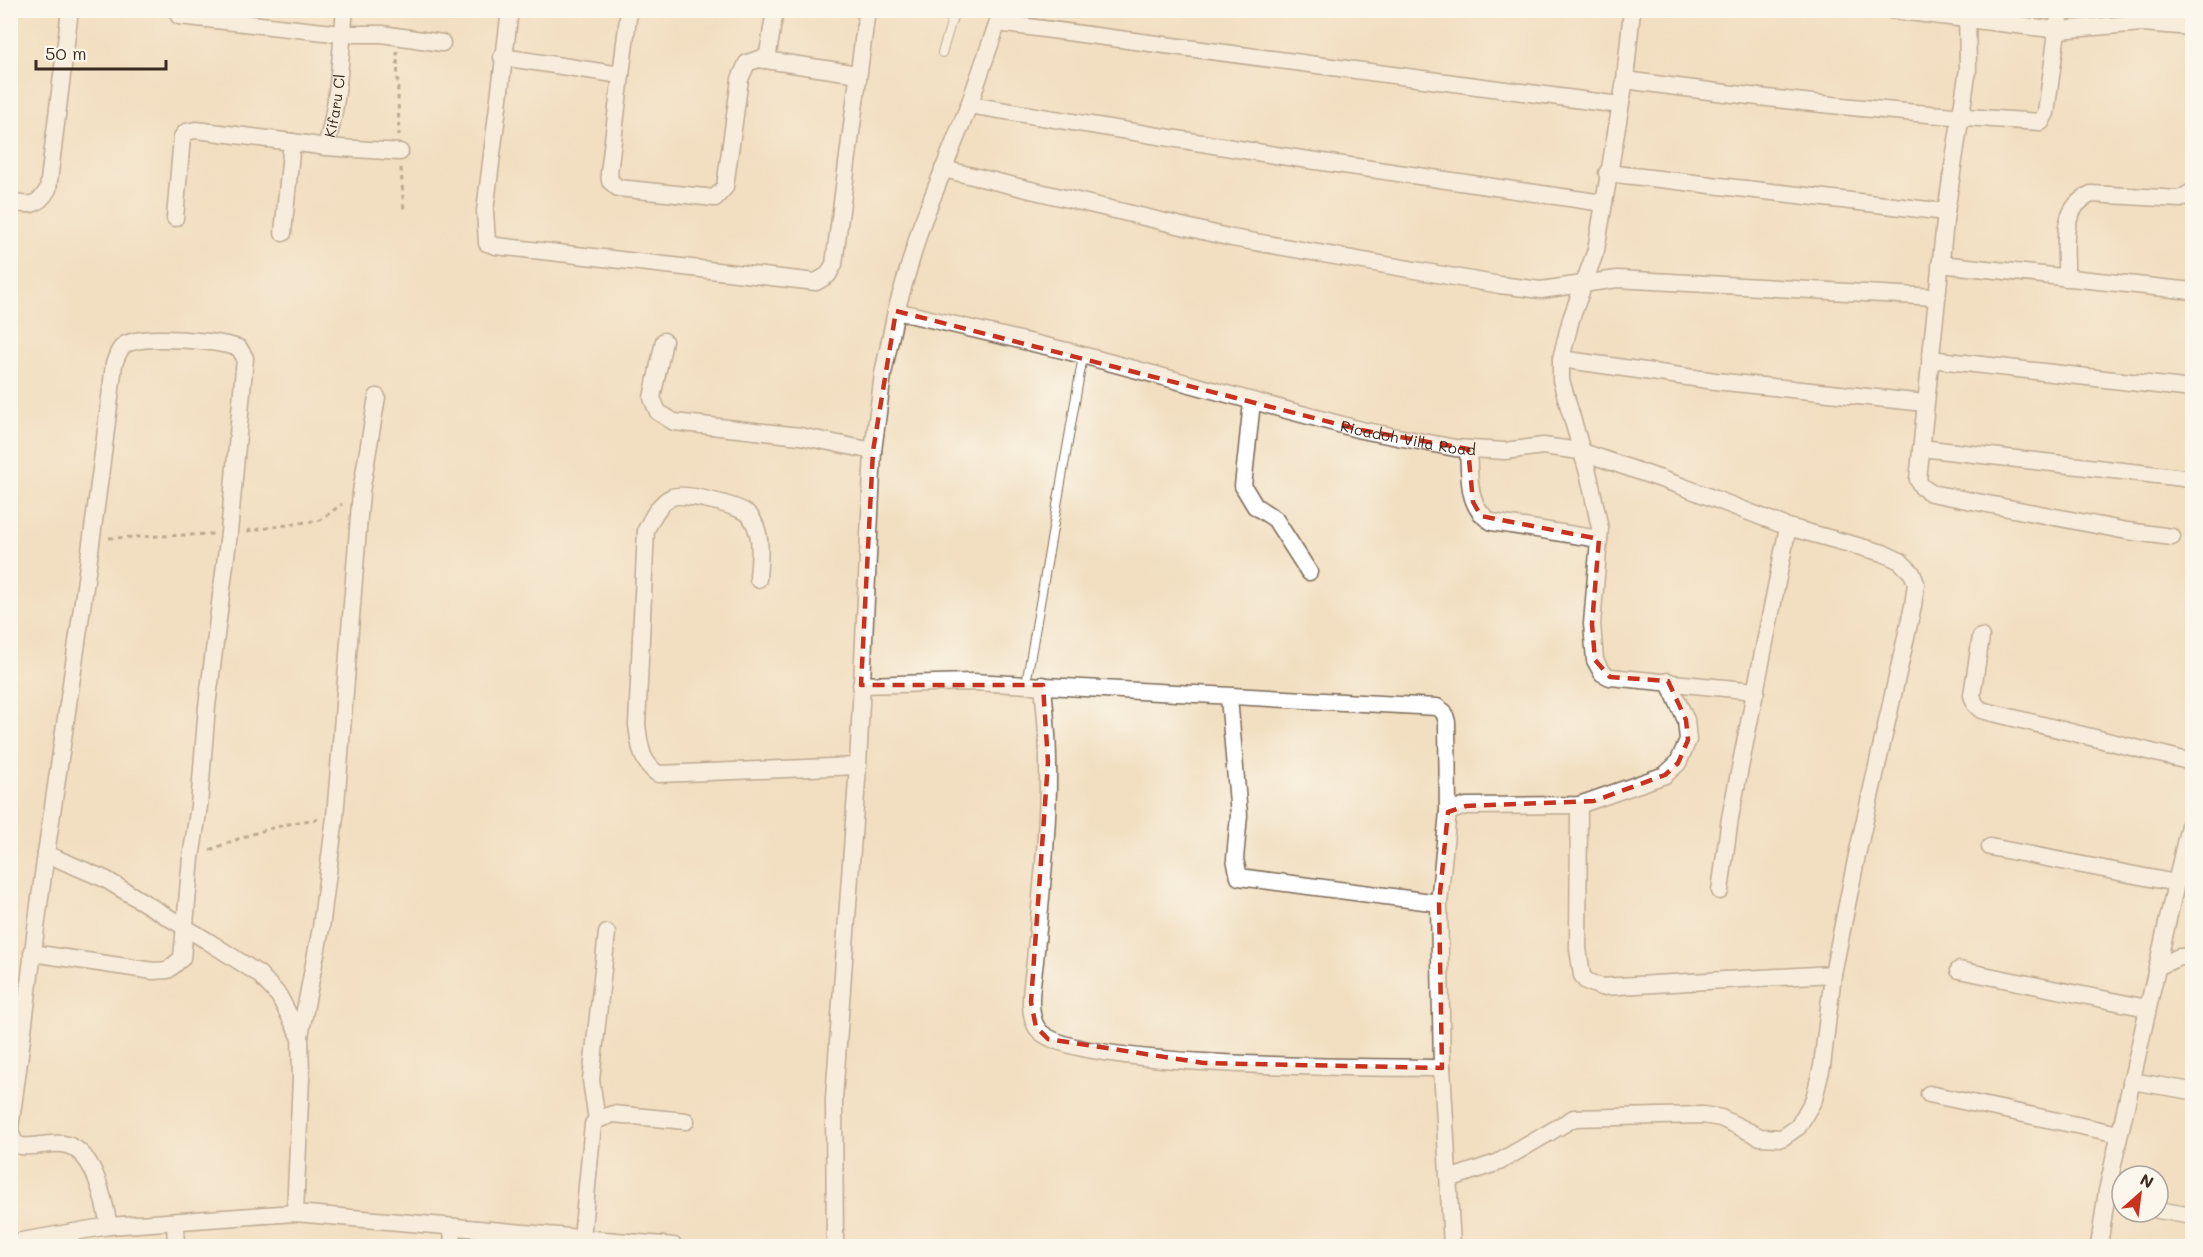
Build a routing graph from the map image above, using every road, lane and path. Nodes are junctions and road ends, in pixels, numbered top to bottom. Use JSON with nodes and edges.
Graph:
{"nodes":[{"id":1,"x":70,"y":10,"type":"edge"},
{"id":2,"x":345,"y":10,"type":"edge"},
{"id":3,"x":510,"y":10,"type":"edge"},
{"id":4,"x":629,"y":10,"type":"edge"},
{"id":5,"x":775,"y":10,"type":"edge"},
{"id":6,"x":867,"y":10,"type":"edge"},
{"id":7,"x":955,"y":10,"type":"edge"},
{"id":8,"x":1632,"y":10,"type":"edge"},
{"id":9,"x":1891,"y":10,"type":"edge"},
{"id":10,"x":2060,"y":10,"type":"edge"},
{"id":11,"x":1968,"y":15,"type":"edge"},
{"id":12,"x":179,"y":16,"type":"dead end"},
{"id":13,"x":1000,"y":17,"type":"edge"},
{"id":14,"x":2193,"y":27,"type":"edge"},
{"id":15,"x":2059,"y":30,"type":"junction"},
{"id":16,"x":342,"y":34,"type":"junction"},
{"id":17,"x":382,"y":34,"type":"junction"},
{"id":18,"x":442,"y":43,"type":"dead end"},
{"id":19,"x":942,"y":53,"type":"dead end"},
{"id":20,"x":502,"y":57,"type":"junction"},
{"id":21,"x":767,"y":60,"type":"junction"},
{"id":22,"x":858,"y":74,"type":"junction"},
{"id":23,"x":621,"y":75,"type":"junction"},
{"id":24,"x":1625,"y":80,"type":"junction"},
{"id":25,"x":969,"y":105,"type":"junction"},
{"id":26,"x":1620,"y":105,"type":"junction"},
{"id":27,"x":1960,"y":117,"type":"junction"},
{"id":28,"x":292,"y":142,"type":"junction"},
{"id":29,"x":326,"y":147,"type":"junction"},
{"id":30,"x":400,"y":152,"type":"junction"},
{"id":31,"x":943,"y":169,"type":"junction"},
{"id":32,"x":1607,"y":173,"type":"junction"},
{"id":33,"x":2193,"y":192,"type":"edge"},
{"id":34,"x":10,"y":202,"type":"edge"},
{"id":35,"x":1603,"y":203,"type":"junction"},
{"id":36,"x":404,"y":212,"type":"dead end"},
{"id":37,"x":1946,"y":212,"type":"junction"},
{"id":38,"x":175,"y":218,"type":"dead end"},
{"id":39,"x":283,"y":233,"type":"dead end"},
{"id":40,"x":1940,"y":264,"type":"junction"},
{"id":41,"x":2066,"y":278,"type":"junction"},
{"id":42,"x":1585,"y":282,"type":"junction"},
{"id":43,"x":2193,"y":291,"type":"edge"},
{"id":44,"x":1936,"y":297,"type":"junction"},
{"id":45,"x":896,"y":311,"type":"junction"},
{"id":46,"x":664,"y":341,"type":"dead end"},
{"id":47,"x":1083,"y":356,"type":"junction"},
{"id":48,"x":1561,"y":359,"type":"junction"},
{"id":49,"x":1930,"y":359,"type":"junction"},
{"id":50,"x":2193,"y":389,"type":"edge"},
{"id":51,"x":377,"y":397,"type":"dead end"},
{"id":52,"x":1252,"y":402,"type":"junction"},
{"id":53,"x":1925,"y":403,"type":"junction"},
{"id":54,"x":1468,"y":448,"type":"junction"},
{"id":55,"x":1921,"y":448,"type":"junction"},
{"id":56,"x":873,"y":451,"type":"junction"},
{"id":57,"x":1580,"y":451,"type":"junction"},
{"id":58,"x":2193,"y":480,"type":"edge"},
{"id":59,"x":1788,"y":528,"type":"junction"},
{"id":60,"x":2172,"y":537,"type":"dead end"},
{"id":61,"x":1599,"y":539,"type":"junction"},
{"id":62,"x":1309,"y":572,"type":"dead end"},
{"id":63,"x":758,"y":579,"type":"dead end"},
{"id":64,"x":1981,"y":637,"type":"dead end"},
{"id":65,"x":1668,"y":681,"type":"junction"},
{"id":66,"x":861,"y":685,"type":"junction"},
{"id":67,"x":1035,"y":685,"type":"junction"},
{"id":68,"x":1756,"y":691,"type":"junction"},
{"id":69,"x":1229,"y":697,"type":"junction"},
{"id":70,"x":2193,"y":762,"type":"edge"},
{"id":71,"x":858,"y":766,"type":"junction"},
{"id":72,"x":1579,"y":805,"type":"junction"},
{"id":73,"x":1448,"y":812,"type":"junction"},
{"id":74,"x":335,"y":817,"type":"junction"},
{"id":75,"x":2192,"y":819,"type":"edge"},
{"id":76,"x":1990,"y":847,"type":"dead end"},
{"id":77,"x":46,"y":854,"type":"junction"},
{"id":78,"x":191,"y":858,"type":"junction"},
{"id":79,"x":2176,"y":883,"type":"junction"},
{"id":80,"x":1720,"y":891,"type":"dead end"},
{"id":81,"x":1439,"y":903,"type":"junction"},
{"id":82,"x":187,"y":929,"type":"junction"},
{"id":83,"x":607,"y":933,"type":"dead end"},
{"id":84,"x":32,"y":953,"type":"junction"},
{"id":85,"x":2193,"y":957,"type":"edge"},
{"id":86,"x":2157,"y":967,"type":"junction"},
{"id":87,"x":1959,"y":970,"type":"dead end"},
{"id":88,"x":1833,"y":974,"type":"junction"},
{"id":89,"x":2146,"y":1008,"type":"junction"},
{"id":90,"x":300,"y":1036,"type":"junction"},
{"id":91,"x":1443,"y":1068,"type":"junction"},
{"id":92,"x":2131,"y":1081,"type":"junction"},
{"id":93,"x":2193,"y":1091,"type":"edge"},
{"id":94,"x":1929,"y":1094,"type":"dead end"},
{"id":95,"x":597,"y":1120,"type":"junction"},
{"id":96,"x":686,"y":1121,"type":"dead end"},
{"id":97,"x":10,"y":1130,"type":"edge"},
{"id":98,"x":2119,"y":1134,"type":"junction"},
{"id":99,"x":2117,"y":1164,"type":"edge"},
{"id":100,"x":1449,"y":1179,"type":"junction"},
{"id":101,"x":2170,"y":1212,"type":"edge"},
{"id":102,"x":2110,"y":1213,"type":"edge"},
{"id":103,"x":295,"y":1214,"type":"junction"},
{"id":104,"x":2193,"y":1216,"type":"edge"},
{"id":105,"x":175,"y":1221,"type":"junction"},
{"id":106,"x":109,"y":1226,"type":"junction"},
{"id":107,"x":452,"y":1228,"type":"junction"},
{"id":108,"x":582,"y":1238,"type":"junction"},
{"id":109,"x":10,"y":1243,"type":"edge"},
{"id":110,"x":176,"y":1246,"type":"edge"},
{"id":111,"x":453,"y":1246,"type":"edge"},
{"id":112,"x":674,"y":1246,"type":"edge"},
{"id":113,"x":835,"y":1246,"type":"edge"},
{"id":114,"x":1452,"y":1246,"type":"edge"},
{"id":115,"x":2098,"y":1246,"type":"edge"}],
"edges":[{"from":1,"to":34,"type":"street"},
{"from":2,"to":16,"type":"street","name":"Kifaru Cl"},
{"from":3,"to":20,"type":"street"},
{"from":4,"to":23,"type":"street"},
{"from":5,"to":21,"type":"street"},
{"from":6,"to":22,"type":"street"},
{"from":7,"to":19,"type":"lane"},
{"from":8,"to":24,"type":"street"},
{"from":9,"to":11,"type":"street"},
{"from":10,"to":15,"type":"street"},
{"from":11,"to":15,"type":"street"},
{"from":11,"to":27,"type":"street"},
{"from":12,"to":16,"type":"street"},
{"from":13,"to":25,"type":"street"},
{"from":13,"to":26,"type":"street"},
{"from":14,"to":15,"type":"street"},
{"from":15,"to":27,"type":"street"},
{"from":16,"to":17,"type":"street"},
{"from":16,"to":29,"type":"street","name":"Kifaru Cl"},
{"from":17,"to":18,"type":"street"},
{"from":17,"to":30,"type":"path"},
{"from":20,"to":22,"type":"street"},
{"from":20,"to":23,"type":"street"},
{"from":21,"to":22,"type":"street"},
{"from":21,"to":23,"type":"street"},
{"from":24,"to":26,"type":"street"},
{"from":24,"to":27,"type":"street"},
{"from":25,"to":31,"type":"street"},
{"from":25,"to":35,"type":"street"},
{"from":26,"to":32,"type":"street"},
{"from":27,"to":37,"type":"street"},
{"from":28,"to":29,"type":"street","name":"Kifaru Cl"},
{"from":28,"to":38,"type":"street","name":"Kifaru Cl"},
{"from":28,"to":39,"type":"street"},
{"from":29,"to":30,"type":"street"},
{"from":30,"to":36,"type":"path"},
{"from":31,"to":42,"type":"street"},
{"from":31,"to":45,"type":"street"},
{"from":32,"to":35,"type":"street"},
{"from":32,"to":37,"type":"street"},
{"from":33,"to":41,"type":"street"},
{"from":35,"to":42,"type":"street"},
{"from":37,"to":40,"type":"street"},
{"from":40,"to":41,"type":"street"},
{"from":40,"to":44,"type":"street"},
{"from":41,"to":43,"type":"street"},
{"from":42,"to":44,"type":"street"},
{"from":42,"to":48,"type":"street"},
{"from":44,"to":49,"type":"street"},
{"from":45,"to":47,"type":"street","name":"Ricadoh Villa Road"},
{"from":45,"to":56,"type":"street"},
{"from":46,"to":56,"type":"street"},
{"from":47,"to":52,"type":"street","name":"Ricadoh Villa Road"},
{"from":47,"to":67,"type":"lane"},
{"from":48,"to":53,"type":"street"},
{"from":48,"to":57,"type":"street"},
{"from":49,"to":50,"type":"street"},
{"from":49,"to":53,"type":"street"},
{"from":51,"to":74,"type":"street"},
{"from":52,"to":54,"type":"street","name":"Ricadoh Villa Road"},
{"from":52,"to":62,"type":"street"},
{"from":53,"to":55,"type":"street"},
{"from":54,"to":57,"type":"street","name":"Ricadoh Villa Road"},
{"from":54,"to":61,"type":"street"},
{"from":55,"to":58,"type":"street"},
{"from":55,"to":60,"type":"street"},
{"from":56,"to":66,"type":"street"},
{"from":57,"to":59,"type":"street","name":"Ricadoh Villa Road"},
{"from":57,"to":61,"type":"street"},
{"from":59,"to":68,"type":"street"},
{"from":59,"to":88,"type":"street","name":"Ricadoh Villa Road"},
{"from":61,"to":65,"type":"street"},
{"from":63,"to":71,"type":"street"},
{"from":64,"to":70,"type":"street"},
{"from":65,"to":68,"type":"street"},
{"from":65,"to":72,"type":"street"},
{"from":66,"to":67,"type":"street"},
{"from":66,"to":71,"type":"street"},
{"from":67,"to":69,"type":"street"},
{"from":67,"to":91,"type":"street"},
{"from":68,"to":80,"type":"street"},
{"from":69,"to":73,"type":"street"},
{"from":69,"to":81,"type":"street"},
{"from":71,"to":113,"type":"street"},
{"from":72,"to":73,"type":"street"},
{"from":72,"to":88,"type":"street"},
{"from":73,"to":81,"type":"street"},
{"from":74,"to":78,"type":"path"},
{"from":74,"to":90,"type":"street"},
{"from":75,"to":79,"type":"street"},
{"from":76,"to":79,"type":"street"},
{"from":77,"to":78,"type":"street"},
{"from":77,"to":82,"type":"street"},
{"from":77,"to":84,"type":"street"},
{"from":78,"to":82,"type":"street"},
{"from":79,"to":86,"type":"street"},
{"from":81,"to":91,"type":"street"},
{"from":82,"to":84,"type":"street"},
{"from":82,"to":90,"type":"street"},
{"from":83,"to":95,"type":"street"},
{"from":84,"to":97,"type":"street"},
{"from":85,"to":86,"type":"street"},
{"from":86,"to":89,"type":"street"},
{"from":87,"to":89,"type":"street"},
{"from":88,"to":100,"type":"street"},
{"from":89,"to":92,"type":"street"},
{"from":90,"to":103,"type":"street"},
{"from":91,"to":100,"type":"street"},
{"from":92,"to":93,"type":"street"},
{"from":92,"to":98,"type":"street"},
{"from":94,"to":98,"type":"street"},
{"from":95,"to":96,"type":"street"},
{"from":95,"to":108,"type":"street"},
{"from":97,"to":106,"type":"street"},
{"from":98,"to":99,"type":"street"},
{"from":100,"to":114,"type":"street"},
{"from":101,"to":104,"type":"street"},
{"from":102,"to":115,"type":"street"},
{"from":103,"to":105,"type":"street"},
{"from":103,"to":107,"type":"street"},
{"from":105,"to":106,"type":"street"},
{"from":105,"to":110,"type":"street"},
{"from":106,"to":109,"type":"street"},
{"from":107,"to":108,"type":"street"},
{"from":107,"to":111,"type":"street"},
{"from":108,"to":112,"type":"street"}]}
